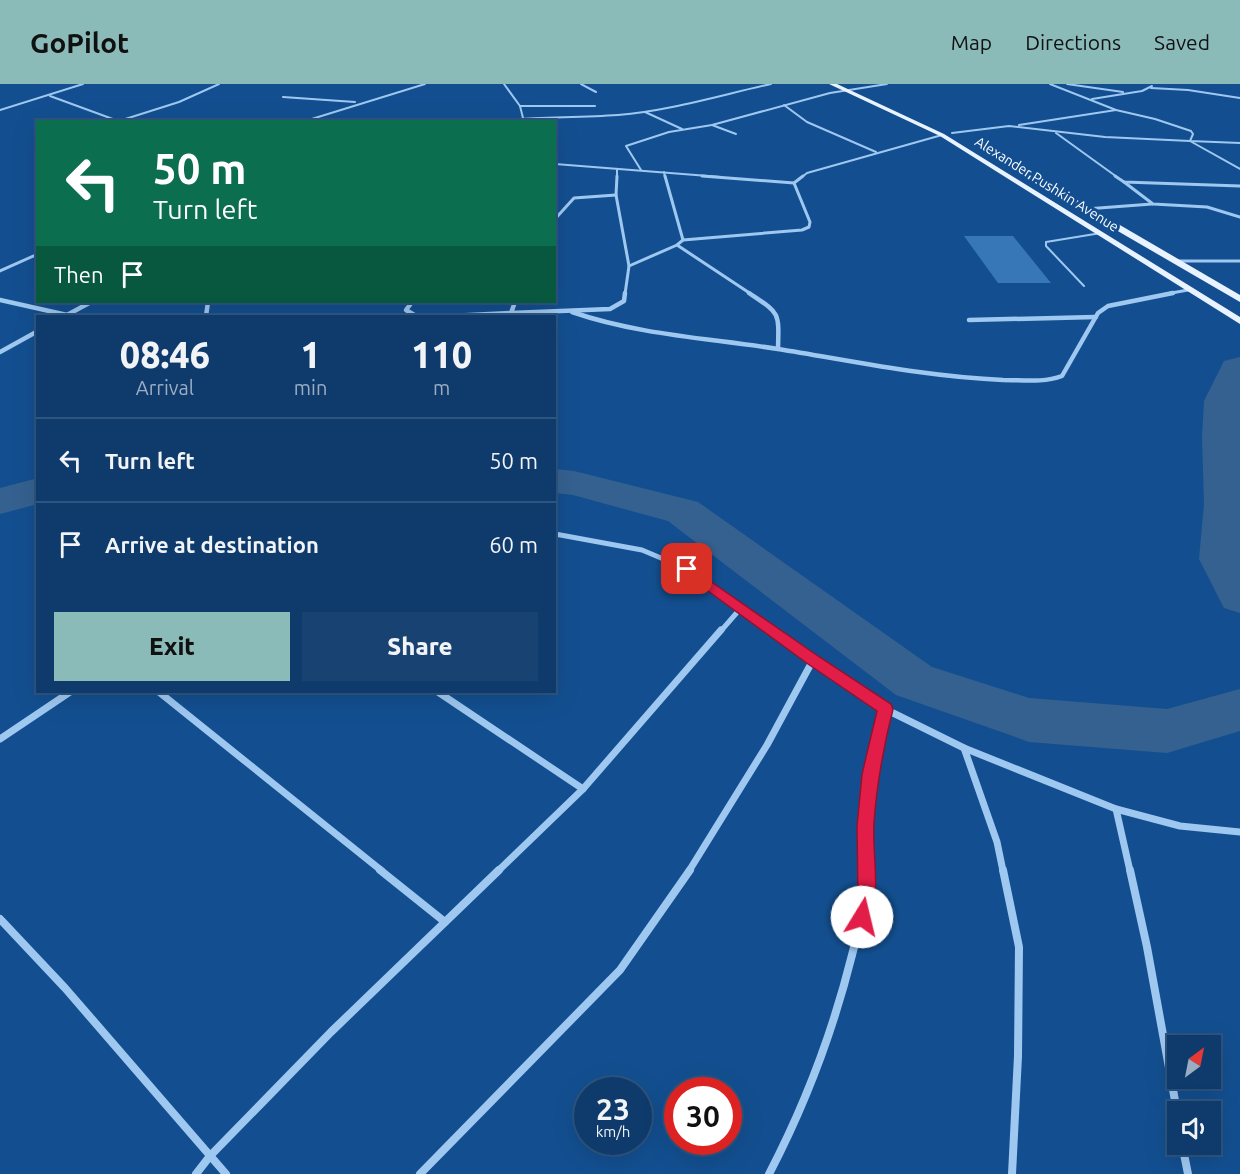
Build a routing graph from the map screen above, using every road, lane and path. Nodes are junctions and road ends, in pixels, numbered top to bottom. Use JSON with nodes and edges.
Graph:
{"nodes":[{"id":1,"x":64,"y":84,"type":"edge"},
{"id":2,"x":82,"y":84,"type":"edge"},
{"id":3,"x":219,"y":84,"type":"edge"},
{"id":4,"x":425,"y":84,"type":"edge"},
{"id":5,"x":504,"y":84,"type":"edge"},
{"id":6,"x":581,"y":84,"type":"edge"},
{"id":7,"x":771,"y":84,"type":"edge"},
{"id":8,"x":832,"y":84,"type":"edge"},
{"id":9,"x":887,"y":84,"type":"edge"},
{"id":10,"x":1050,"y":84,"type":"edge"},
{"id":11,"x":1067,"y":84,"type":"edge"},
{"id":12,"x":1155,"y":84,"type":"edge"},
{"id":13,"x":75,"y":87,"type":"junction"},
{"id":14,"x":846,"y":87,"type":"edge"},
{"id":15,"x":857,"y":88,"type":"junction"},
{"id":16,"x":1151,"y":88,"type":"junction"},
{"id":17,"x":596,"y":92,"type":"dead end"},
{"id":18,"x":1129,"y":93,"type":"junction"},
{"id":19,"x":49,"y":96,"type":"junction"},
{"id":20,"x":283,"y":97,"type":"dead end"},
{"id":21,"x":1240,"y":98,"type":"edge"},
{"id":22,"x":1090,"y":99,"type":"junction"},
{"id":23,"x":362,"y":103,"type":"junction"},
{"id":24,"x":784,"y":105,"type":"junction"},
{"id":25,"x":520,"y":106,"type":"junction"},
{"id":26,"x":595,"y":106,"type":"dead end"},
{"id":27,"x":0,"y":110,"type":"edge"},
{"id":28,"x":1116,"y":110,"type":"junction"},
{"id":29,"x":645,"y":112,"type":"junction"},
{"id":30,"x":523,"y":117,"type":"junction"},
{"id":31,"x":117,"y":120,"type":"edge"},
{"id":32,"x":123,"y":120,"type":"edge"},
{"id":33,"x":308,"y":120,"type":"edge"},
{"id":34,"x":498,"y":120,"type":"edge"},
{"id":35,"x":524,"y":120,"type":"edge"},
{"id":36,"x":712,"y":125,"type":"junction"},
{"id":37,"x":1009,"y":126,"type":"junction"},
{"id":38,"x":684,"y":129,"type":"junction"},
{"id":39,"x":1055,"y":132,"type":"junction"},
{"id":40,"x":952,"y":133,"type":"junction"},
{"id":41,"x":736,"y":134,"type":"dead end"},
{"id":42,"x":942,"y":135,"type":"junction"},
{"id":43,"x":1191,"y":141,"type":"junction"},
{"id":44,"x":1240,"y":143,"type":"edge"},
{"id":45,"x":984,"y":150,"type":"dead end"},
{"id":46,"x":876,"y":152,"type":"junction"},
{"id":47,"x":994,"y":156,"type":"dead end"},
{"id":48,"x":556,"y":164,"type":"edge"},
{"id":49,"x":617,"y":169,"type":"junction"},
{"id":50,"x":1240,"y":169,"type":"edge"},
{"id":51,"x":640,"y":170,"type":"junction"},
{"id":52,"x":664,"y":172,"type":"junction"},
{"id":53,"x":1124,"y":182,"type":"junction"},
{"id":54,"x":794,"y":183,"type":"junction"},
{"id":55,"x":1240,"y":186,"type":"edge"},
{"id":56,"x":616,"y":195,"type":"junction"},
{"id":57,"x":1153,"y":204,"type":"junction"},
{"id":58,"x":1086,"y":209,"type":"junction"},
{"id":59,"x":1240,"y":217,"type":"edge"},
{"id":60,"x":556,"y":218,"type":"edge"},
{"id":61,"x":1101,"y":233,"type":"junction"},
{"id":62,"x":683,"y":240,"type":"junction"},
{"id":63,"x":677,"y":245,"type":"junction"},
{"id":64,"x":36,"y":255,"type":"edge"},
{"id":65,"x":1177,"y":261,"type":"junction"},
{"id":66,"x":1240,"y":261,"type":"edge"},
{"id":67,"x":629,"y":266,"type":"junction"},
{"id":68,"x":0,"y":272,"type":"edge"},
{"id":69,"x":1084,"y":286,"type":"dead end"},
{"id":70,"x":1188,"y":290,"type":"junction"},
{"id":71,"x":1240,"y":299,"type":"edge"},
{"id":72,"x":0,"y":300,"type":"edge"},
{"id":73,"x":89,"y":303,"type":"edge"},
{"id":74,"x":411,"y":303,"type":"edge"},
{"id":75,"x":515,"y":303,"type":"edge"},
{"id":76,"x":572,"y":312,"type":"junction"},
{"id":77,"x":510,"y":313,"type":"junction"},
{"id":78,"x":61,"y":315,"type":"edge"},
{"id":79,"x":67,"y":315,"type":"edge"},
{"id":80,"x":411,"y":315,"type":"edge"},
{"id":81,"x":469,"y":315,"type":"edge"},
{"id":82,"x":1096,"y":317,"type":"junction"},
{"id":83,"x":969,"y":320,"type":"dead end"},
{"id":84,"x":1240,"y":321,"type":"edge"},
{"id":85,"x":36,"y":332,"type":"edge"},
{"id":86,"x":777,"y":349,"type":"junction"},
{"id":87,"x":0,"y":352,"type":"edge"},
{"id":88,"x":556,"y":534,"type":"edge"},
{"id":89,"x":741,"y":609,"type":"junction"},
{"id":90,"x":813,"y":660,"type":"junction"},
{"id":91,"x":69,"y":693,"type":"edge"},
{"id":92,"x":160,"y":693,"type":"edge"},
{"id":93,"x":439,"y":693,"type":"edge"},
{"id":94,"x":885,"y":709,"type":"junction"},
{"id":95,"x":0,"y":739,"type":"edge"},
{"id":96,"x":964,"y":748,"type":"junction"},
{"id":97,"x":583,"y":789,"type":"junction"},
{"id":98,"x":1116,"y":808,"type":"junction"},
{"id":99,"x":1240,"y":832,"type":"edge"},
{"id":100,"x":0,"y":920,"type":"edge"},
{"id":101,"x":445,"y":922,"type":"junction"},
{"id":102,"x":1175,"y":1101,"type":"edge"},
{"id":103,"x":1184,"y":1155,"type":"edge"},
{"id":104,"x":210,"y":1156,"type":"junction"},
{"id":105,"x":196,"y":1174,"type":"edge"},
{"id":106,"x":226,"y":1174,"type":"edge"},
{"id":107,"x":420,"y":1174,"type":"edge"},
{"id":108,"x":769,"y":1174,"type":"edge"},
{"id":109,"x":1012,"y":1174,"type":"edge"},
{"id":110,"x":1188,"y":1174,"type":"edge"}],
"edges":[{"from":1,"to":13,"type":"street"},
{"from":2,"to":13,"type":"street"},
{"from":3,"to":32,"type":"street"},
{"from":4,"to":23,"type":"street"},
{"from":5,"to":25,"type":"street"},
{"from":6,"to":17,"type":"street"},
{"from":7,"to":29,"type":"street"},
{"from":8,"to":14,"type":"main road","name":"Alexander Pushkin Avenue"},
{"from":9,"to":15,"type":"street"},
{"from":10,"to":22,"type":"street"},
{"from":11,"to":18,"type":"street"},
{"from":12,"to":16,"type":"street"},
{"from":13,"to":19,"type":"street"},
{"from":14,"to":15,"type":"main road","name":"Alexander Pushkin Avenue"},
{"from":14,"to":24,"type":"street"},
{"from":14,"to":42,"type":"main road","name":"Alexander Pushkin Avenue"},
{"from":15,"to":40,"type":"main road","name":"Alexander Pushkin Avenue"},
{"from":16,"to":18,"type":"street"},
{"from":16,"to":21,"type":"street"},
{"from":18,"to":22,"type":"street"},
{"from":19,"to":27,"type":"street"},
{"from":19,"to":31,"type":"street"},
{"from":20,"to":23,"type":"street"},
{"from":22,"to":28,"type":"street"},
{"from":23,"to":33,"type":"street"},
{"from":24,"to":36,"type":"street"},
{"from":24,"to":46,"type":"street"},
{"from":25,"to":26,"type":"street"},
{"from":25,"to":30,"type":"street"},
{"from":28,"to":37,"type":"street"},
{"from":28,"to":43,"type":"street"},
{"from":29,"to":30,"type":"street"},
{"from":29,"to":38,"type":"street"},
{"from":30,"to":34,"type":"street"},
{"from":30,"to":35,"type":"street"},
{"from":36,"to":38,"type":"street"},
{"from":36,"to":41,"type":"street"},
{"from":37,"to":39,"type":"street"},
{"from":37,"to":40,"type":"street"},
{"from":38,"to":51,"type":"street"},
{"from":39,"to":43,"type":"street"},
{"from":39,"to":53,"type":"street"},
{"from":40,"to":45,"type":"main road","name":"Alexander Pushkin Avenue"},
{"from":42,"to":46,"type":"street"},
{"from":42,"to":61,"type":"main road","name":"Alexander Pushkin Avenue"},
{"from":43,"to":44,"type":"street"},
{"from":43,"to":50,"type":"street"},
{"from":46,"to":54,"type":"street"},
{"from":47,"to":58,"type":"main road","name":"Alexander Pushkin Avenue"},
{"from":48,"to":49,"type":"street"},
{"from":49,"to":51,"type":"street"},
{"from":49,"to":56,"type":"street"},
{"from":51,"to":52,"type":"street"},
{"from":52,"to":54,"type":"street"},
{"from":52,"to":62,"type":"street"},
{"from":53,"to":55,"type":"street"},
{"from":53,"to":57,"type":"street"},
{"from":54,"to":62,"type":"street"},
{"from":56,"to":60,"type":"street"},
{"from":56,"to":67,"type":"street"},
{"from":57,"to":58,"type":"street"},
{"from":57,"to":59,"type":"street"},
{"from":58,"to":65,"type":"main road","name":"Alexander Pushkin Avenue"},
{"from":61,"to":69,"type":"lane"},
{"from":61,"to":70,"type":"main road","name":"Alexander Pushkin Avenue"},
{"from":62,"to":63,"type":"street"},
{"from":63,"to":67,"type":"street"},
{"from":63,"to":86,"type":"street"},
{"from":64,"to":68,"type":"street"},
{"from":65,"to":66,"type":"street"},
{"from":65,"to":71,"type":"main road","name":"Alexander Pushkin Avenue"},
{"from":67,"to":76,"type":"street"},
{"from":70,"to":82,"type":"street"},
{"from":70,"to":84,"type":"main road","name":"Alexander Pushkin Avenue"},
{"from":72,"to":78,"type":"street"},
{"from":73,"to":79,"type":"street"},
{"from":74,"to":80,"type":"street"},
{"from":75,"to":77,"type":"street"},
{"from":76,"to":77,"type":"street"},
{"from":76,"to":86,"type":"street"},
{"from":77,"to":81,"type":"street"},
{"from":82,"to":83,"type":"street"},
{"from":82,"to":86,"type":"street"},
{"from":85,"to":87,"type":"street"},
{"from":88,"to":89,"type":"street"},
{"from":89,"to":90,"type":"street"},
{"from":89,"to":97,"type":"street"},
{"from":90,"to":94,"type":"street"},
{"from":90,"to":107,"type":"street"},
{"from":91,"to":95,"type":"street"},
{"from":92,"to":101,"type":"street"},
{"from":93,"to":97,"type":"street"},
{"from":94,"to":96,"type":"street"},
{"from":94,"to":108,"type":"street"},
{"from":96,"to":98,"type":"street"},
{"from":96,"to":109,"type":"street"},
{"from":97,"to":101,"type":"street"},
{"from":98,"to":99,"type":"street"},
{"from":98,"to":102,"type":"street"},
{"from":100,"to":104,"type":"street"},
{"from":101,"to":104,"type":"street"},
{"from":103,"to":110,"type":"street"},
{"from":104,"to":105,"type":"street"},
{"from":104,"to":106,"type":"street"}]}
